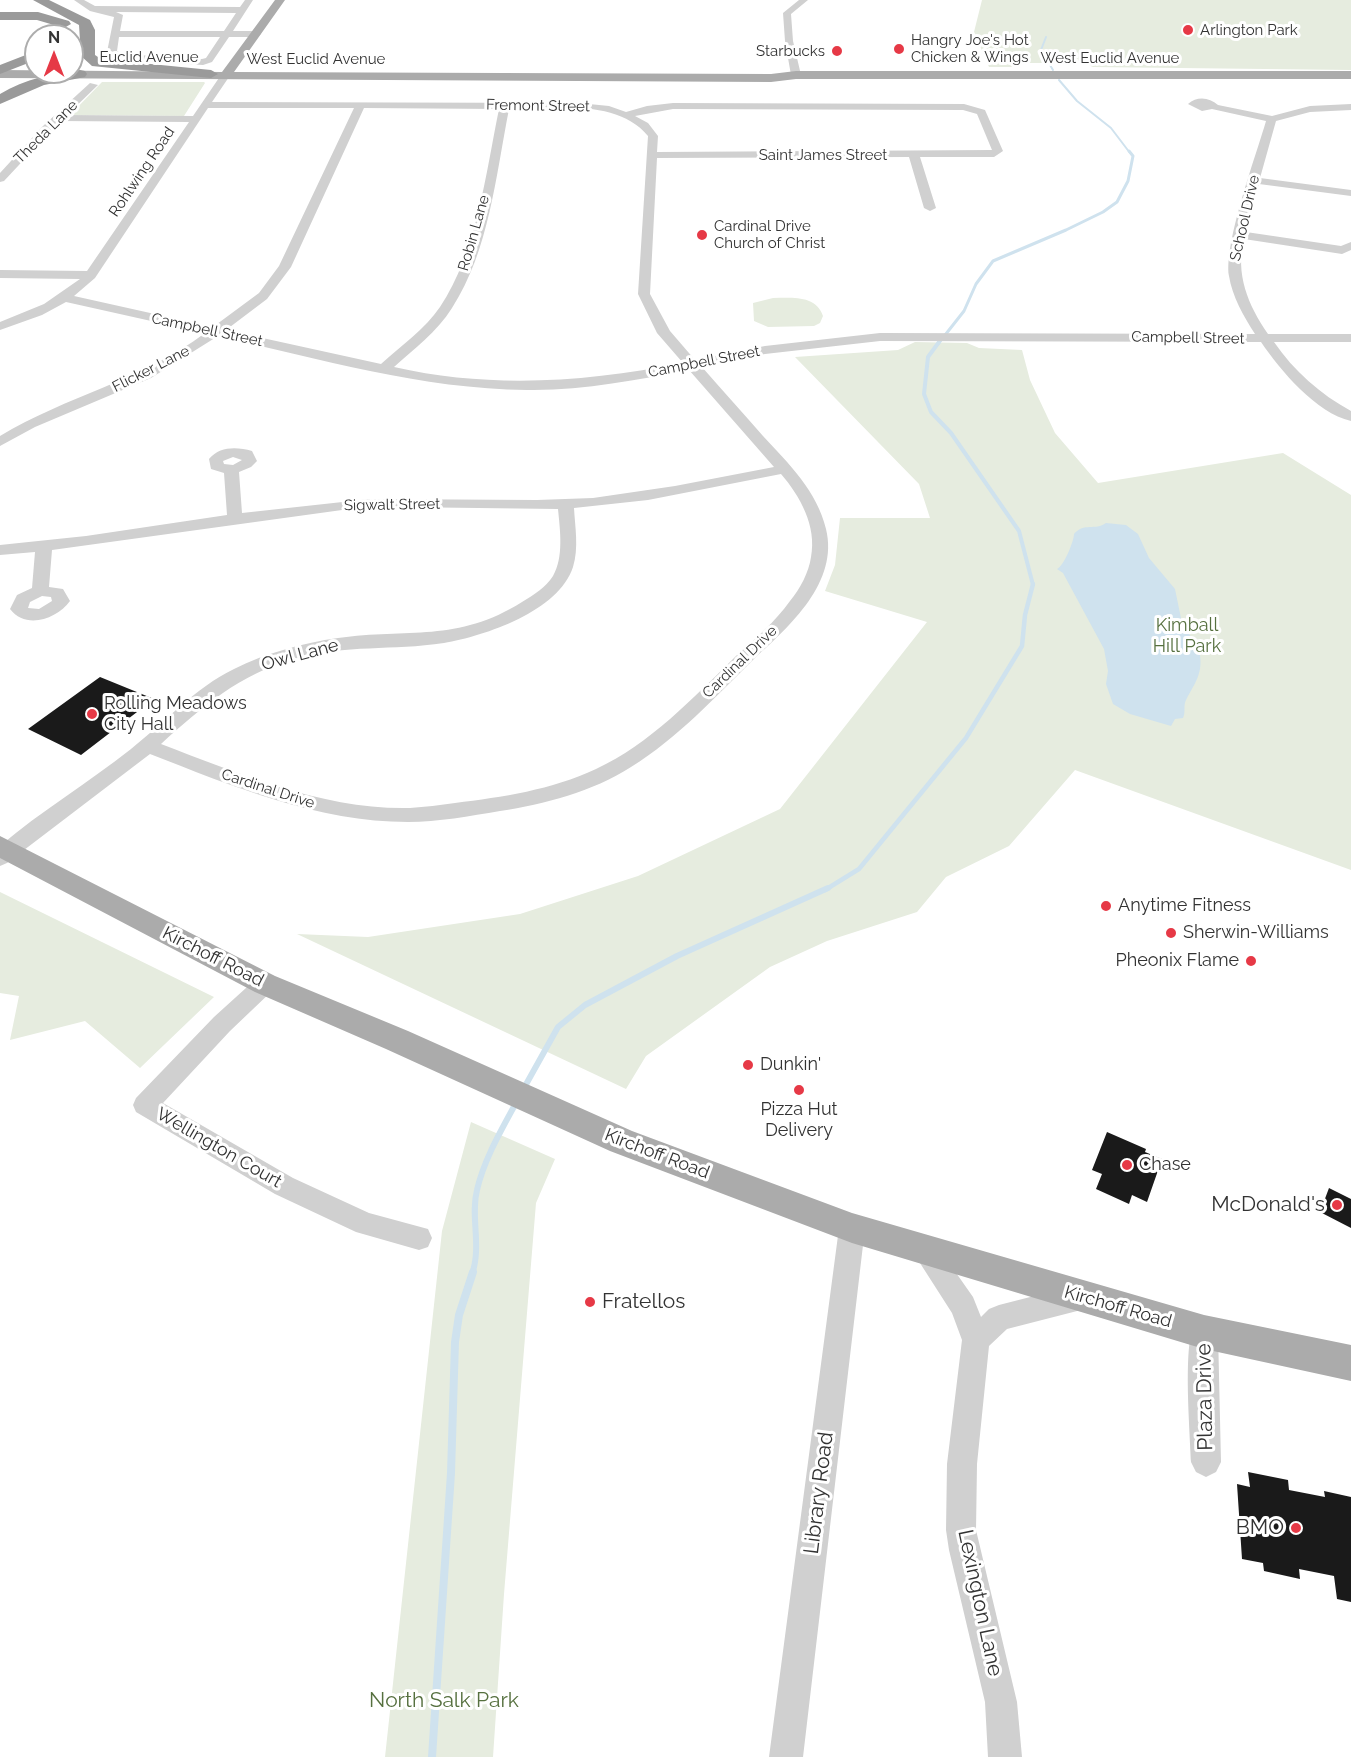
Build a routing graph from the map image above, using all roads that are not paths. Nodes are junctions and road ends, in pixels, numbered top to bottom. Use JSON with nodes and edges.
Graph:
{"nodes":[{"id":1,"x":39,"y":0,"type":"edge"},
{"id":2,"x":78,"y":0,"type":"edge"},
{"id":3,"x":249,"y":0,"type":"edge"},
{"id":4,"x":280,"y":0,"type":"edge"},
{"id":5,"x":804,"y":0,"type":"edge"},
{"id":6,"x":93,"y":9,"type":"junction"},
{"id":7,"x":252,"y":14,"type":"junction"},
{"id":8,"x":0,"y":16,"type":"edge"},
{"id":9,"x":61,"y":24,"type":"edge"},
{"id":10,"x":115,"y":34,"type":"junction"},
{"id":11,"x":227,"y":34,"type":"junction"},
{"id":12,"x":257,"y":34,"type":"junction"},
{"id":13,"x":24,"y":61,"type":"edge"},
{"id":14,"x":0,"y":72,"type":"edge"},
{"id":15,"x":24,"y":73,"type":"edge"},
{"id":16,"x":84,"y":74,"type":"edge"},
{"id":17,"x":211,"y":74,"type":"junction"},
{"id":18,"x":226,"y":74,"type":"junction"},
{"id":19,"x":796,"y":75,"type":"junction"},
{"id":20,"x":1351,"y":75,"type":"edge"},
{"id":21,"x":28,"y":84,"type":"edge"},
{"id":22,"x":93,"y":85,"type":"dead end"},
{"id":23,"x":0,"y":100,"type":"edge"},
{"id":24,"x":206,"y":105,"type":"junction"},
{"id":25,"x":506,"y":105,"type":"junction"},
{"id":26,"x":360,"y":106,"type":"junction"},
{"id":27,"x":1214,"y":107,"type":"dead end"},
{"id":28,"x":1351,"y":107,"type":"edge"},
{"id":29,"x":626,"y":115,"type":"junction"},
{"id":30,"x":60,"y":118,"type":"junction"},
{"id":31,"x":196,"y":119,"type":"junction"},
{"id":32,"x":1272,"y":119,"type":"junction"},
{"id":33,"x":993,"y":154,"type":"joint"},
{"id":34,"x":652,"y":155,"type":"junction"},
{"id":35,"x":914,"y":155,"type":"junction"},
{"id":36,"x":0,"y":180,"type":"edge"},
{"id":37,"x":1253,"y":180,"type":"junction"},
{"id":38,"x":1351,"y":193,"type":"edge"},
{"id":39,"x":930,"y":208,"type":"dead end"},
{"id":40,"x":1240,"y":235,"type":"junction"},
{"id":41,"x":1348,"y":251,"type":"edge"},
{"id":42,"x":0,"y":274,"type":"edge"},
{"id":43,"x":91,"y":275,"type":"junction"},
{"id":44,"x":66,"y":298,"type":"junction"},
{"id":45,"x":0,"y":326,"type":"edge"},
{"id":46,"x":216,"y":331,"type":"junction"},
{"id":47,"x":1351,"y":338,"type":"edge"},
{"id":48,"x":1266,"y":339,"type":"junction"},
{"id":49,"x":691,"y":364,"type":"junction"},
{"id":50,"x":384,"y":369,"type":"junction"},
{"id":51,"x":1351,"y":417,"type":"edge"},
{"id":52,"x":0,"y":442,"type":"edge"},
{"id":53,"x":784,"y":469,"type":"junction"},
{"id":54,"x":231,"y":470,"type":"dead end"},
{"id":55,"x":566,"y":504,"type":"junction"},
{"id":56,"x":235,"y":518,"type":"junction"},
{"id":57,"x":44,"y":546,"type":"junction"},
{"id":58,"x":0,"y":550,"type":"edge"},
{"id":59,"x":40,"y":591,"type":"dead end"},
{"id":60,"x":148,"y":746,"type":"junction"},
{"id":61,"x":3,"y":851,"type":"edge"},
{"id":62,"x":265,"y":984,"type":"junction"},
{"id":63,"x":852,"y":1228,"type":"junction"},
{"id":64,"x":419,"y":1238,"type":"dead end"},
{"id":65,"x":924,"y":1249,"type":"junction"},
{"id":66,"x":1082,"y":1297,"type":"junction"},
{"id":67,"x":1204,"y":1332,"type":"junction"},
{"id":68,"x":976,"y":1340,"type":"junction"},
{"id":69,"x":1351,"y":1362,"type":"edge"},
{"id":70,"x":1206,"y":1462,"type":"dead end"},
{"id":71,"x":786,"y":1757,"type":"edge"},
{"id":72,"x":1005,"y":1757,"type":"edge"}],
"edges":[{"from":1,"to":17,"type":"highway"},
{"from":2,"to":6,"type":"street"},
{"from":3,"to":7,"type":"street"},
{"from":4,"to":7,"type":"main road","name":"Rohlwing Road"},
{"from":5,"to":19,"type":"street"},
{"from":6,"to":7,"type":"street"},
{"from":6,"to":10,"type":"street"},
{"from":7,"to":11,"type":"street"},
{"from":7,"to":12,"type":"main road","name":"Rohlwing Road"},
{"from":8,"to":9,"type":"highway"},
{"from":10,"to":11,"type":"street"},
{"from":10,"to":11,"type":"street"},
{"from":11,"to":12,"type":"street"},
{"from":12,"to":18,"type":"main road","name":"Rohlwing Road"},
{"from":13,"to":14,"type":"highway"},
{"from":14,"to":15,"type":"main road","name":"Euclid Avenue"},
{"from":16,"to":17,"type":"main road","name":"Euclid Avenue"},
{"from":17,"to":18,"type":"main road","name":"Euclid Avenue"},
{"from":18,"to":19,"type":"main road","name":"West Euclid Avenue"},
{"from":18,"to":24,"type":"street","name":"Rohlwing Road"},
{"from":19,"to":20,"type":"main road","name":"West Euclid Avenue"},
{"from":21,"to":23,"type":"highway"},
{"from":22,"to":30,"type":"street","name":"Theda Lane"},
{"from":24,"to":26,"type":"street","name":"Fremont Street"},
{"from":24,"to":31,"type":"street","name":"Rohlwing Road"},
{"from":25,"to":26,"type":"street","name":"Fremont Street"},
{"from":25,"to":29,"type":"street","name":"Fremont Street"},
{"from":25,"to":50,"type":"street","name":"Robin Lane"},
{"from":26,"to":46,"type":"street","name":"Flicker Lane"},
{"from":27,"to":32,"type":"street"},
{"from":28,"to":32,"type":"street"},
{"from":29,"to":33,"type":"street","name":"Fremont Street"},
{"from":29,"to":34,"type":"street","name":"Cardinal Drive"},
{"from":30,"to":31,"type":"street"},
{"from":30,"to":36,"type":"street","name":"Theda Lane"},
{"from":31,"to":43,"type":"street","name":"Rohlwing Road"},
{"from":32,"to":37,"type":"street","name":"School Drive"},
{"from":33,"to":35,"type":"street","name":"Saint James Street"},
{"from":34,"to":35,"type":"street","name":"Saint James Street"},
{"from":34,"to":49,"type":"street","name":"Cardinal Drive"},
{"from":35,"to":39,"type":"street"},
{"from":37,"to":38,"type":"street"},
{"from":37,"to":40,"type":"street","name":"School Drive"},
{"from":40,"to":41,"type":"street"},
{"from":40,"to":48,"type":"street","name":"School Drive"},
{"from":42,"to":43,"type":"street"},
{"from":43,"to":44,"type":"street","name":"Rohlwing Road"},
{"from":44,"to":45,"type":"street","name":"Rohlwing Road"},
{"from":44,"to":46,"type":"street","name":"Campbell Street"},
{"from":46,"to":50,"type":"street","name":"Campbell Street"},
{"from":46,"to":52,"type":"street","name":"Flicker Lane"},
{"from":47,"to":48,"type":"street","name":"Campbell Street"},
{"from":48,"to":49,"type":"street","name":"Campbell Street"},
{"from":48,"to":51,"type":"street","name":"School Drive"},
{"from":49,"to":50,"type":"street","name":"Campbell Street"},
{"from":49,"to":53,"type":"street","name":"Cardinal Drive"},
{"from":53,"to":55,"type":"street","name":"Sigwalt Street"},
{"from":53,"to":60,"type":"street","name":"Cardinal Drive"},
{"from":54,"to":56,"type":"street"},
{"from":55,"to":56,"type":"street","name":"Sigwalt Street"},
{"from":55,"to":60,"type":"street","name":"Owl Lane"},
{"from":56,"to":57,"type":"street","name":"Sigwalt Street"},
{"from":57,"to":58,"type":"street","name":"Sigwalt Street"},
{"from":57,"to":59,"type":"street"},
{"from":60,"to":61,"type":"street","name":"Owl Lane"},
{"from":61,"to":62,"type":"main road","name":"Kirchoff Road"},
{"from":62,"to":63,"type":"main road","name":"Kirchoff Road"},
{"from":62,"to":64,"type":"street","name":"Wellington Court"},
{"from":63,"to":65,"type":"main road","name":"Kirchoff Road"},
{"from":63,"to":71,"type":"street","name":"Library Road"},
{"from":65,"to":66,"type":"main road","name":"Kirchoff Road"},
{"from":65,"to":68,"type":"street","name":"Lexington Lane"},
{"from":66,"to":67,"type":"main road","name":"Kirchoff Road"},
{"from":66,"to":68,"type":"street"},
{"from":67,"to":69,"type":"main road","name":"Kirchoff Road"},
{"from":67,"to":70,"type":"street","name":"Plaza Drive"},
{"from":68,"to":72,"type":"street","name":"Lexington Lane"}]}
